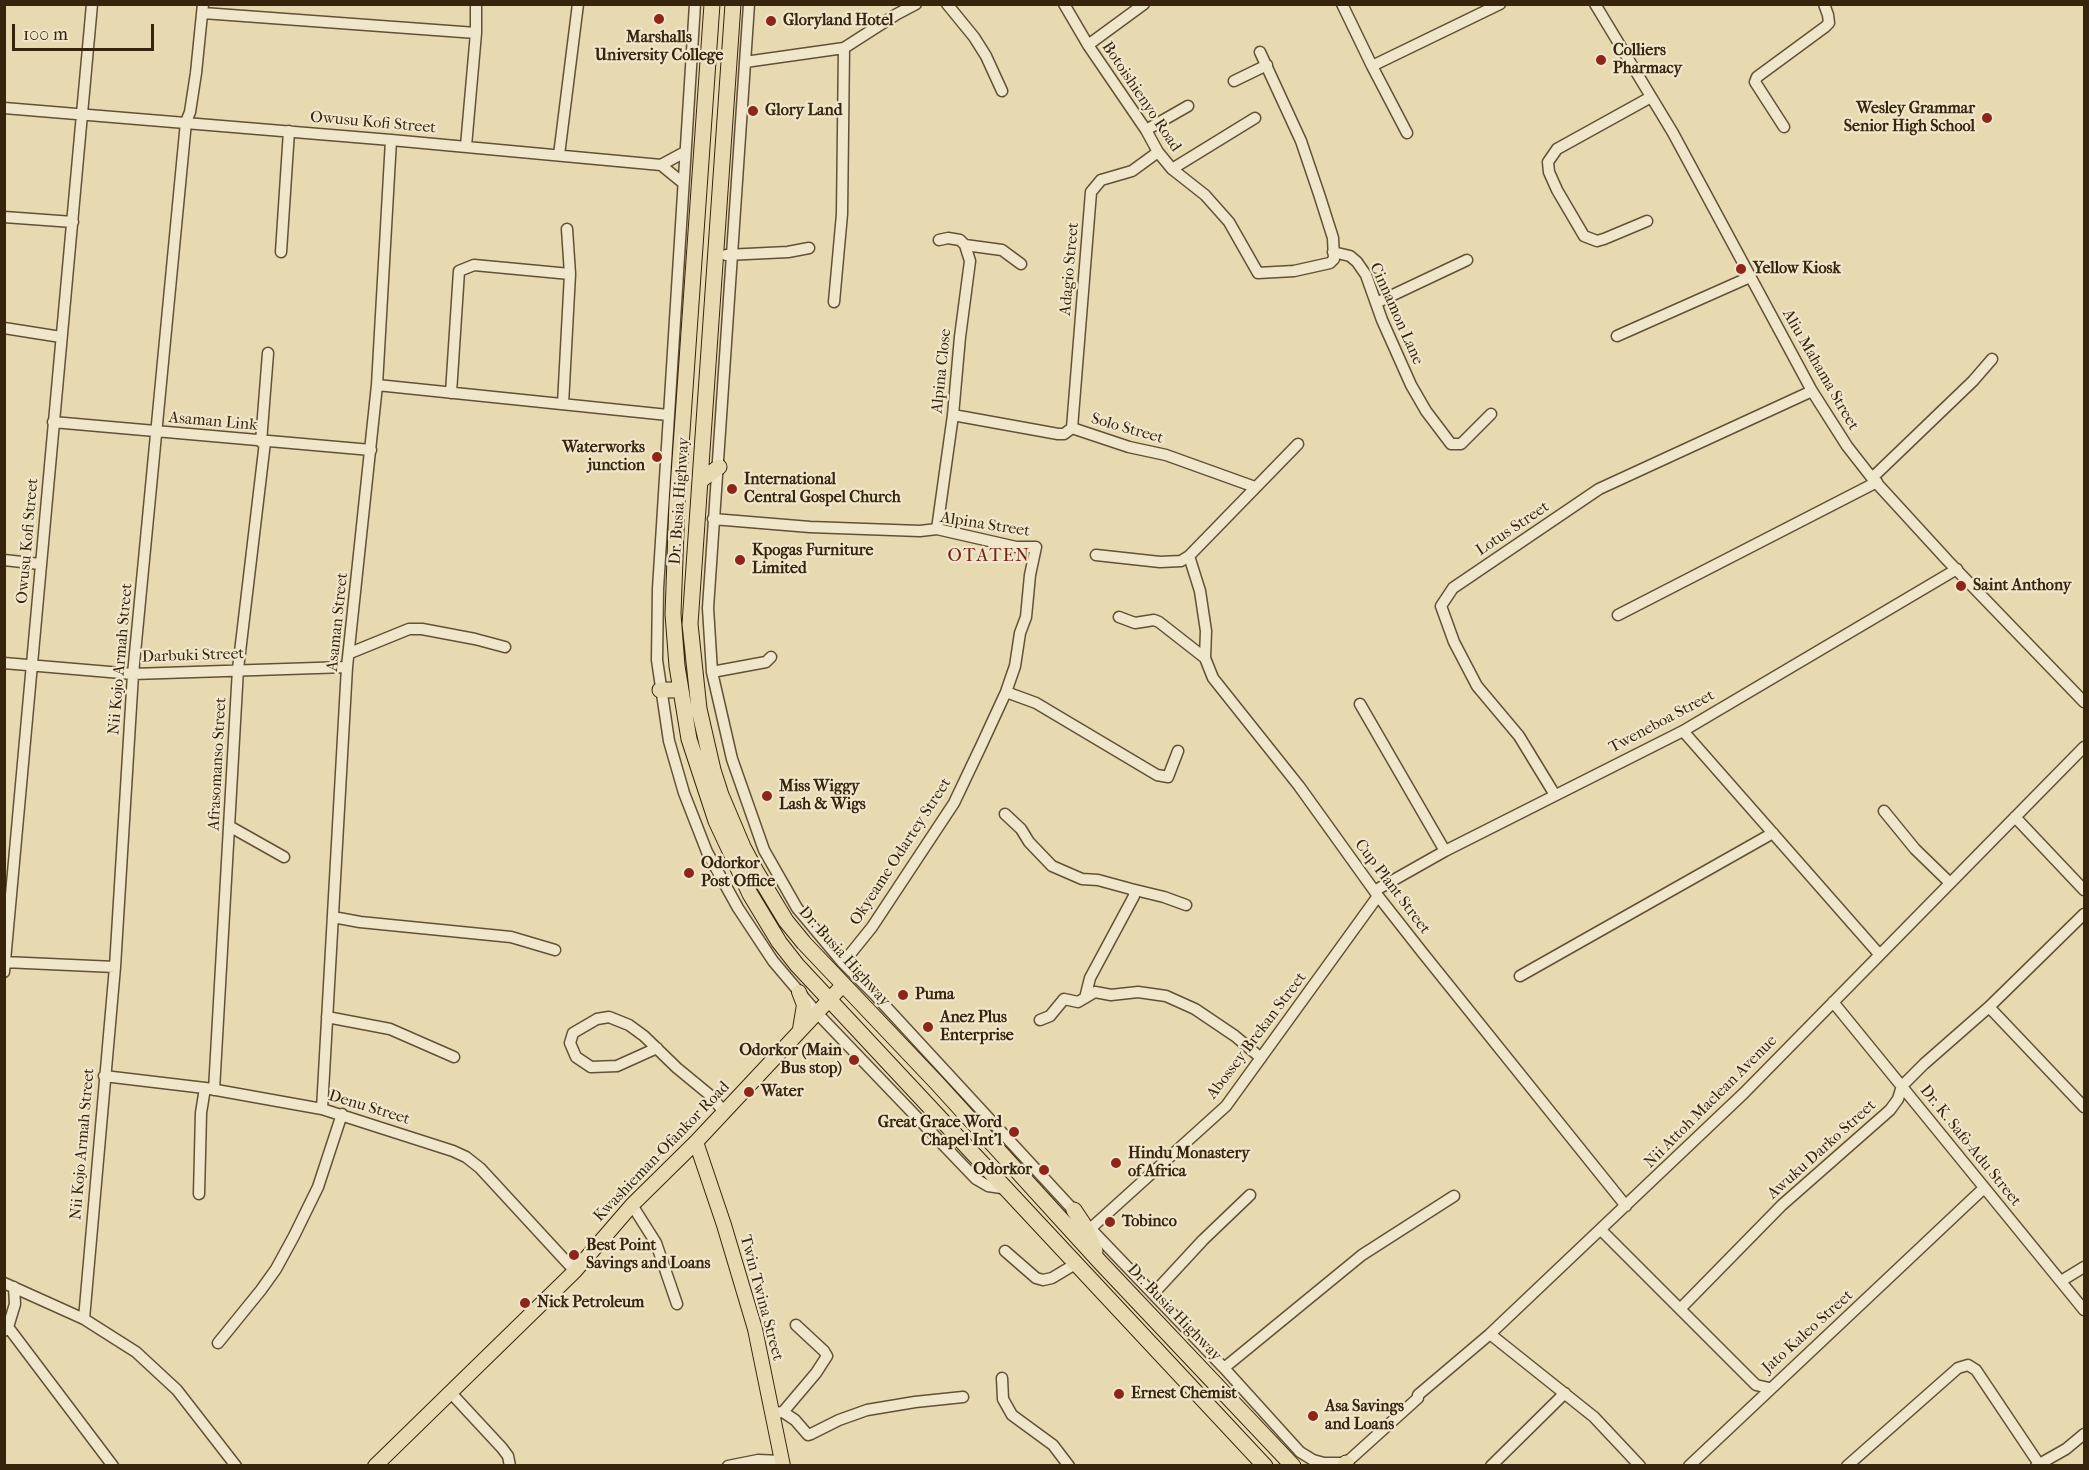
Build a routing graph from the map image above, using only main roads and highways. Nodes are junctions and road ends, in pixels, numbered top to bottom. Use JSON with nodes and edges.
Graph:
{"nodes":[{"id":1,"x":712,"y":4,"type":"edge"},
{"id":2,"x":733,"y":4,"type":"edge"},
{"id":3,"x":703,"y":133,"type":"junction"},
{"id":4,"x":724,"y":134,"type":"junction"},
{"id":5,"x":719,"y":467,"type":"road end"},
{"id":6,"x":700,"y":481,"type":"junction"},
{"id":7,"x":660,"y":690,"type":"road end"},
{"id":8,"x":680,"y":690,"type":"junction"},
{"id":9,"x":765,"y":921,"type":"junction"},
{"id":10,"x":843,"y":985,"type":"junction"},
{"id":11,"x":799,"y":992,"type":"road end"},
{"id":12,"x":830,"y":1000,"type":"junction"},
{"id":13,"x":800,"y":1031,"type":"junction"},
{"id":14,"x":969,"y":1119,"type":"junction"},
{"id":15,"x":696,"y":1142,"type":"junction"},
{"id":16,"x":1074,"y":1210,"type":"road end"},
{"id":17,"x":1075,"y":1235,"type":"junction"},
{"id":18,"x":1095,"y":1237,"type":"junction"},
{"id":19,"x":1100,"y":1262,"type":"junction"},
{"id":20,"x":782,"y":1463,"type":"edge"},
{"id":21,"x":375,"y":1466,"type":"edge"},
{"id":22,"x":1265,"y":1466,"type":"edge"},
{"id":23,"x":1293,"y":1466,"type":"edge"}],
"edges":[{"from":1,"to":3,"type":"highway","name":"Dr. Busia Highway"},
{"from":2,"to":4,"type":"highway","name":"Dr. Busia Highway"},
{"from":3,"to":4,"type":"highway"},
{"from":3,"to":8,"type":"highway","name":"Dr. Busia Highway"},
{"from":4,"to":6,"type":"highway","name":"Dr. Busia Highway"},
{"from":5,"to":6,"type":"highway"},
{"from":6,"to":10,"type":"highway","name":"Dr. Busia Highway"},
{"from":7,"to":8,"type":"highway"},
{"from":8,"to":9,"type":"highway","name":"Dr. Busia Highway"},
{"from":9,"to":10,"type":"highway"},
{"from":9,"to":12,"type":"highway","name":"Dr. Busia Highway"},
{"from":10,"to":12,"type":"main road","name":"Kwashieman-Ofankor Road"},
{"from":10,"to":14,"type":"highway","name":"Dr. Busia Highway"},
{"from":11,"to":13,"type":"main road"},
{"from":12,"to":13,"type":"main road","name":"Kwashieman-Ofankor Road"},
{"from":12,"to":14,"type":"highway"},
{"from":12,"to":22,"type":"highway","name":"Dr. Busia Highway"},
{"from":13,"to":15,"type":"main road","name":"Kwashieman-Ofankor Road"},
{"from":14,"to":17,"type":"highway","name":"Dr. Busia Highway"},
{"from":15,"to":20,"type":"main road","name":"Twin Twina Street"},
{"from":15,"to":21,"type":"main road","name":"Kwashieman-Ofankor Road"},
{"from":16,"to":18,"type":"highway"},
{"from":17,"to":18,"type":"highway"},
{"from":17,"to":19,"type":"highway","name":"Dr. Busia Highway"},
{"from":18,"to":19,"type":"highway"},
{"from":19,"to":23,"type":"highway","name":"Dr. Busia Highway"}]}
